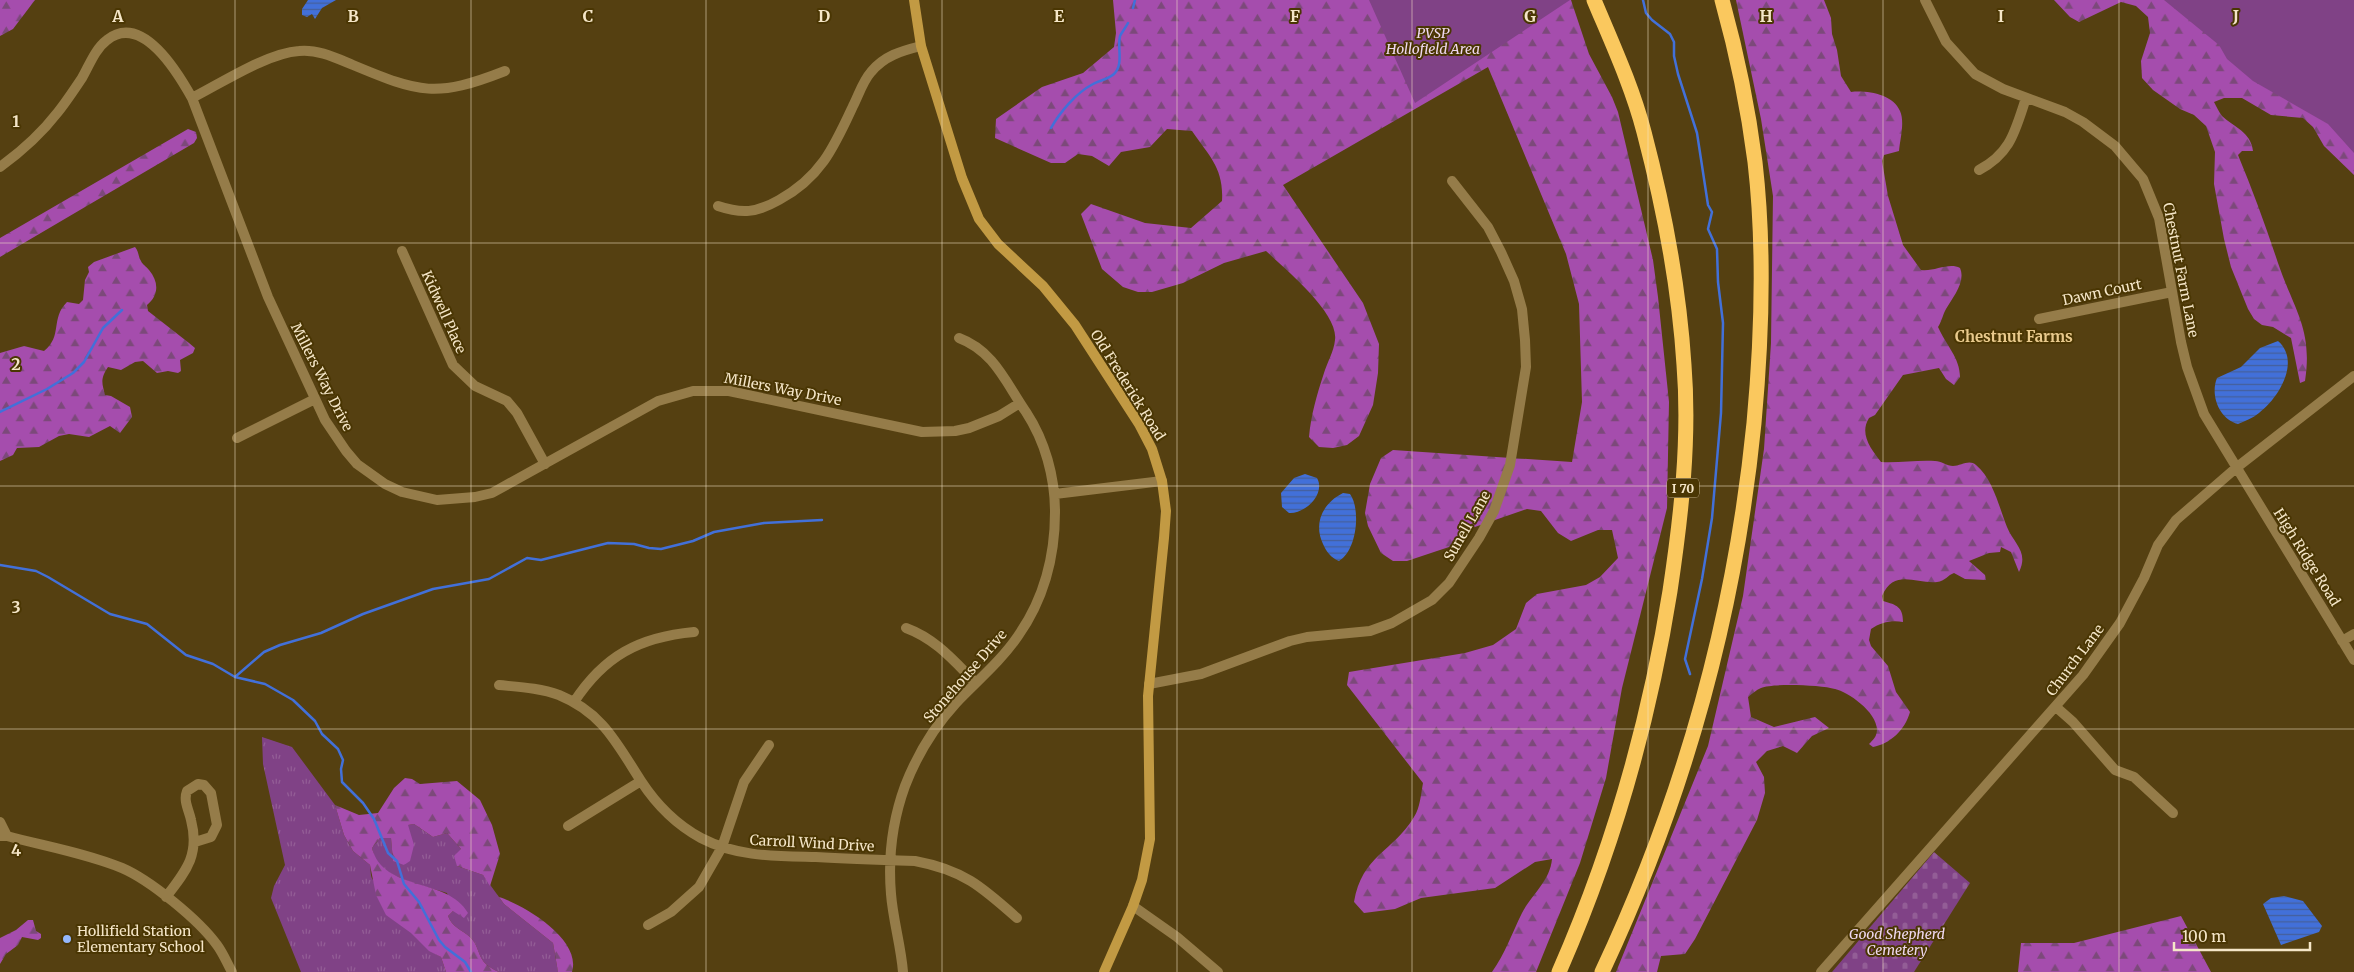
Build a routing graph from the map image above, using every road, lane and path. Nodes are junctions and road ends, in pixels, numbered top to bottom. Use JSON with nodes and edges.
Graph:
{"nodes":[{"id":1,"x":914,"y":0,"type":"edge"},
{"id":2,"x":1594,"y":0,"type":"edge"},
{"id":3,"x":1722,"y":0,"type":"edge"},
{"id":4,"x":1926,"y":0,"type":"edge"},
{"id":5,"x":921,"y":46,"type":"junction"},
{"id":6,"x":505,"y":72,"type":"dead end"},
{"id":7,"x":192,"y":98,"type":"junction"},
{"id":8,"x":2026,"y":98,"type":"junction"},
{"id":9,"x":0,"y":167,"type":"edge"},
{"id":10,"x":1979,"y":170,"type":"dead end"},
{"id":11,"x":1452,"y":181,"type":"dead end"},
{"id":12,"x":718,"y":206,"type":"dead end"},
{"id":13,"x":402,"y":251,"type":"dead end"},
{"id":14,"x":2172,"y":292,"type":"junction"},
{"id":15,"x":2039,"y":320,"type":"dead end"},
{"id":16,"x":960,"y":338,"type":"dead end"},
{"id":17,"x":2354,"y":376,"type":"edge"},
{"id":18,"x":315,"y":399,"type":"junction"},
{"id":19,"x":1020,"y":403,"type":"junction"},
{"id":20,"x":237,"y":438,"type":"dead end"},
{"id":21,"x":545,"y":464,"type":"junction"},
{"id":22,"x":2236,"y":468,"type":"junction"},
{"id":23,"x":1162,"y":481,"type":"junction"},
{"id":24,"x":1055,"y":494,"type":"junction"},
{"id":25,"x":906,"y":628,"type":"dead end"},
{"id":26,"x":694,"y":632,"type":"dead end"},
{"id":27,"x":2354,"y":634,"type":"edge"},
{"id":28,"x":2342,"y":641,"type":"junction"},
{"id":29,"x":2354,"y":660,"type":"edge"},
{"id":30,"x":976,"y":683,"type":"junction"},
{"id":31,"x":499,"y":684,"type":"dead end"},
{"id":32,"x":1149,"y":684,"type":"junction"},
{"id":33,"x":574,"y":702,"type":"junction"},
{"id":34,"x":2056,"y":707,"type":"junction"},
{"id":35,"x":769,"y":745,"type":"dead end"},
{"id":36,"x":641,"y":781,"type":"junction"},
{"id":37,"x":2173,"y":813,"type":"dead end"},
{"id":38,"x":0,"y":822,"type":"edge"},
{"id":39,"x":568,"y":826,"type":"dead end"},
{"id":40,"x":3,"y":836,"type":"edge"},
{"id":41,"x":195,"y":842,"type":"junction"},
{"id":42,"x":722,"y":847,"type":"junction"},
{"id":43,"x":891,"y":861,"type":"junction"},
{"id":44,"x":166,"y":897,"type":"junction"},
{"id":45,"x":1134,"y":906,"type":"junction"},
{"id":46,"x":1017,"y":918,"type":"dead end"},
{"id":47,"x":648,"y":925,"type":"dead end"},
{"id":48,"x":232,"y":972,"type":"edge"},
{"id":49,"x":903,"y":972,"type":"edge"},
{"id":50,"x":1104,"y":972,"type":"edge"},
{"id":51,"x":1218,"y":972,"type":"edge"},
{"id":52,"x":1559,"y":972,"type":"edge"},
{"id":53,"x":1602,"y":972,"type":"edge"},
{"id":54,"x":1821,"y":972,"type":"edge"}],
"edges":[{"from":1,"to":5,"type":"street","name":"Old Frederick Road"},
{"from":2,"to":52,"type":"highway","number":"I 70"},
{"from":3,"to":53,"type":"highway"},
{"from":4,"to":8,"type":"street","name":"Chestnut Farm Lane"},
{"from":5,"to":12,"type":"street"},
{"from":5,"to":23,"type":"street","name":"Old Frederick Road"},
{"from":6,"to":7,"type":"street"},
{"from":7,"to":9,"type":"street","name":"Millers Way Drive"},
{"from":7,"to":18,"type":"street","name":"Millers Way Drive"},
{"from":8,"to":10,"type":"street"},
{"from":8,"to":14,"type":"street","name":"Chestnut Farm Lane"},
{"from":11,"to":32,"type":"street","name":"Sunell Lane"},
{"from":13,"to":21,"type":"street","name":"Kidwell Place"},
{"from":14,"to":15,"type":"street","name":"Dawn Court"},
{"from":14,"to":22,"type":"street","name":"Chestnut Farm Lane"},
{"from":16,"to":19,"type":"street","name":"Stonehouse Drive"},
{"from":17,"to":22,"type":"street","name":"Church Lane"},
{"from":18,"to":20,"type":"street"},
{"from":18,"to":21,"type":"street","name":"Millers Way Drive"},
{"from":19,"to":21,"type":"street","name":"Millers Way Drive"},
{"from":19,"to":24,"type":"street","name":"Stonehouse Drive"},
{"from":22,"to":28,"type":"street","name":"High Ridge Road"},
{"from":22,"to":34,"type":"street","name":"Church Lane"},
{"from":23,"to":24,"type":"street"},
{"from":23,"to":32,"type":"street","name":"Old Frederick Road"},
{"from":24,"to":30,"type":"street","name":"Stonehouse Drive"},
{"from":25,"to":30,"type":"street"},
{"from":26,"to":33,"type":"street"},
{"from":27,"to":28,"type":"street"},
{"from":28,"to":29,"type":"street","name":"High Ridge Road"},
{"from":30,"to":43,"type":"street","name":"Stonehouse Drive"},
{"from":31,"to":33,"type":"street","name":"Carroll Wind Drive"},
{"from":32,"to":45,"type":"street","name":"Old Frederick Road"},
{"from":33,"to":36,"type":"street","name":"Carroll Wind Drive"},
{"from":34,"to":37,"type":"street"},
{"from":34,"to":54,"type":"street","name":"Church Lane"},
{"from":35,"to":42,"type":"street"},
{"from":36,"to":39,"type":"street"},
{"from":36,"to":42,"type":"street","name":"Carroll Wind Drive"},
{"from":38,"to":40,"type":"street"},
{"from":40,"to":44,"type":"street"},
{"from":41,"to":41,"type":"street"},
{"from":41,"to":44,"type":"street"},
{"from":42,"to":43,"type":"street","name":"Carroll Wind Drive"},
{"from":42,"to":47,"type":"street"},
{"from":43,"to":46,"type":"street","name":"Carroll Wind Drive"},
{"from":43,"to":49,"type":"street","name":"Stonehouse Drive"},
{"from":44,"to":48,"type":"street"},
{"from":45,"to":50,"type":"street","name":"Old Frederick Road"},
{"from":45,"to":51,"type":"street"}]}
